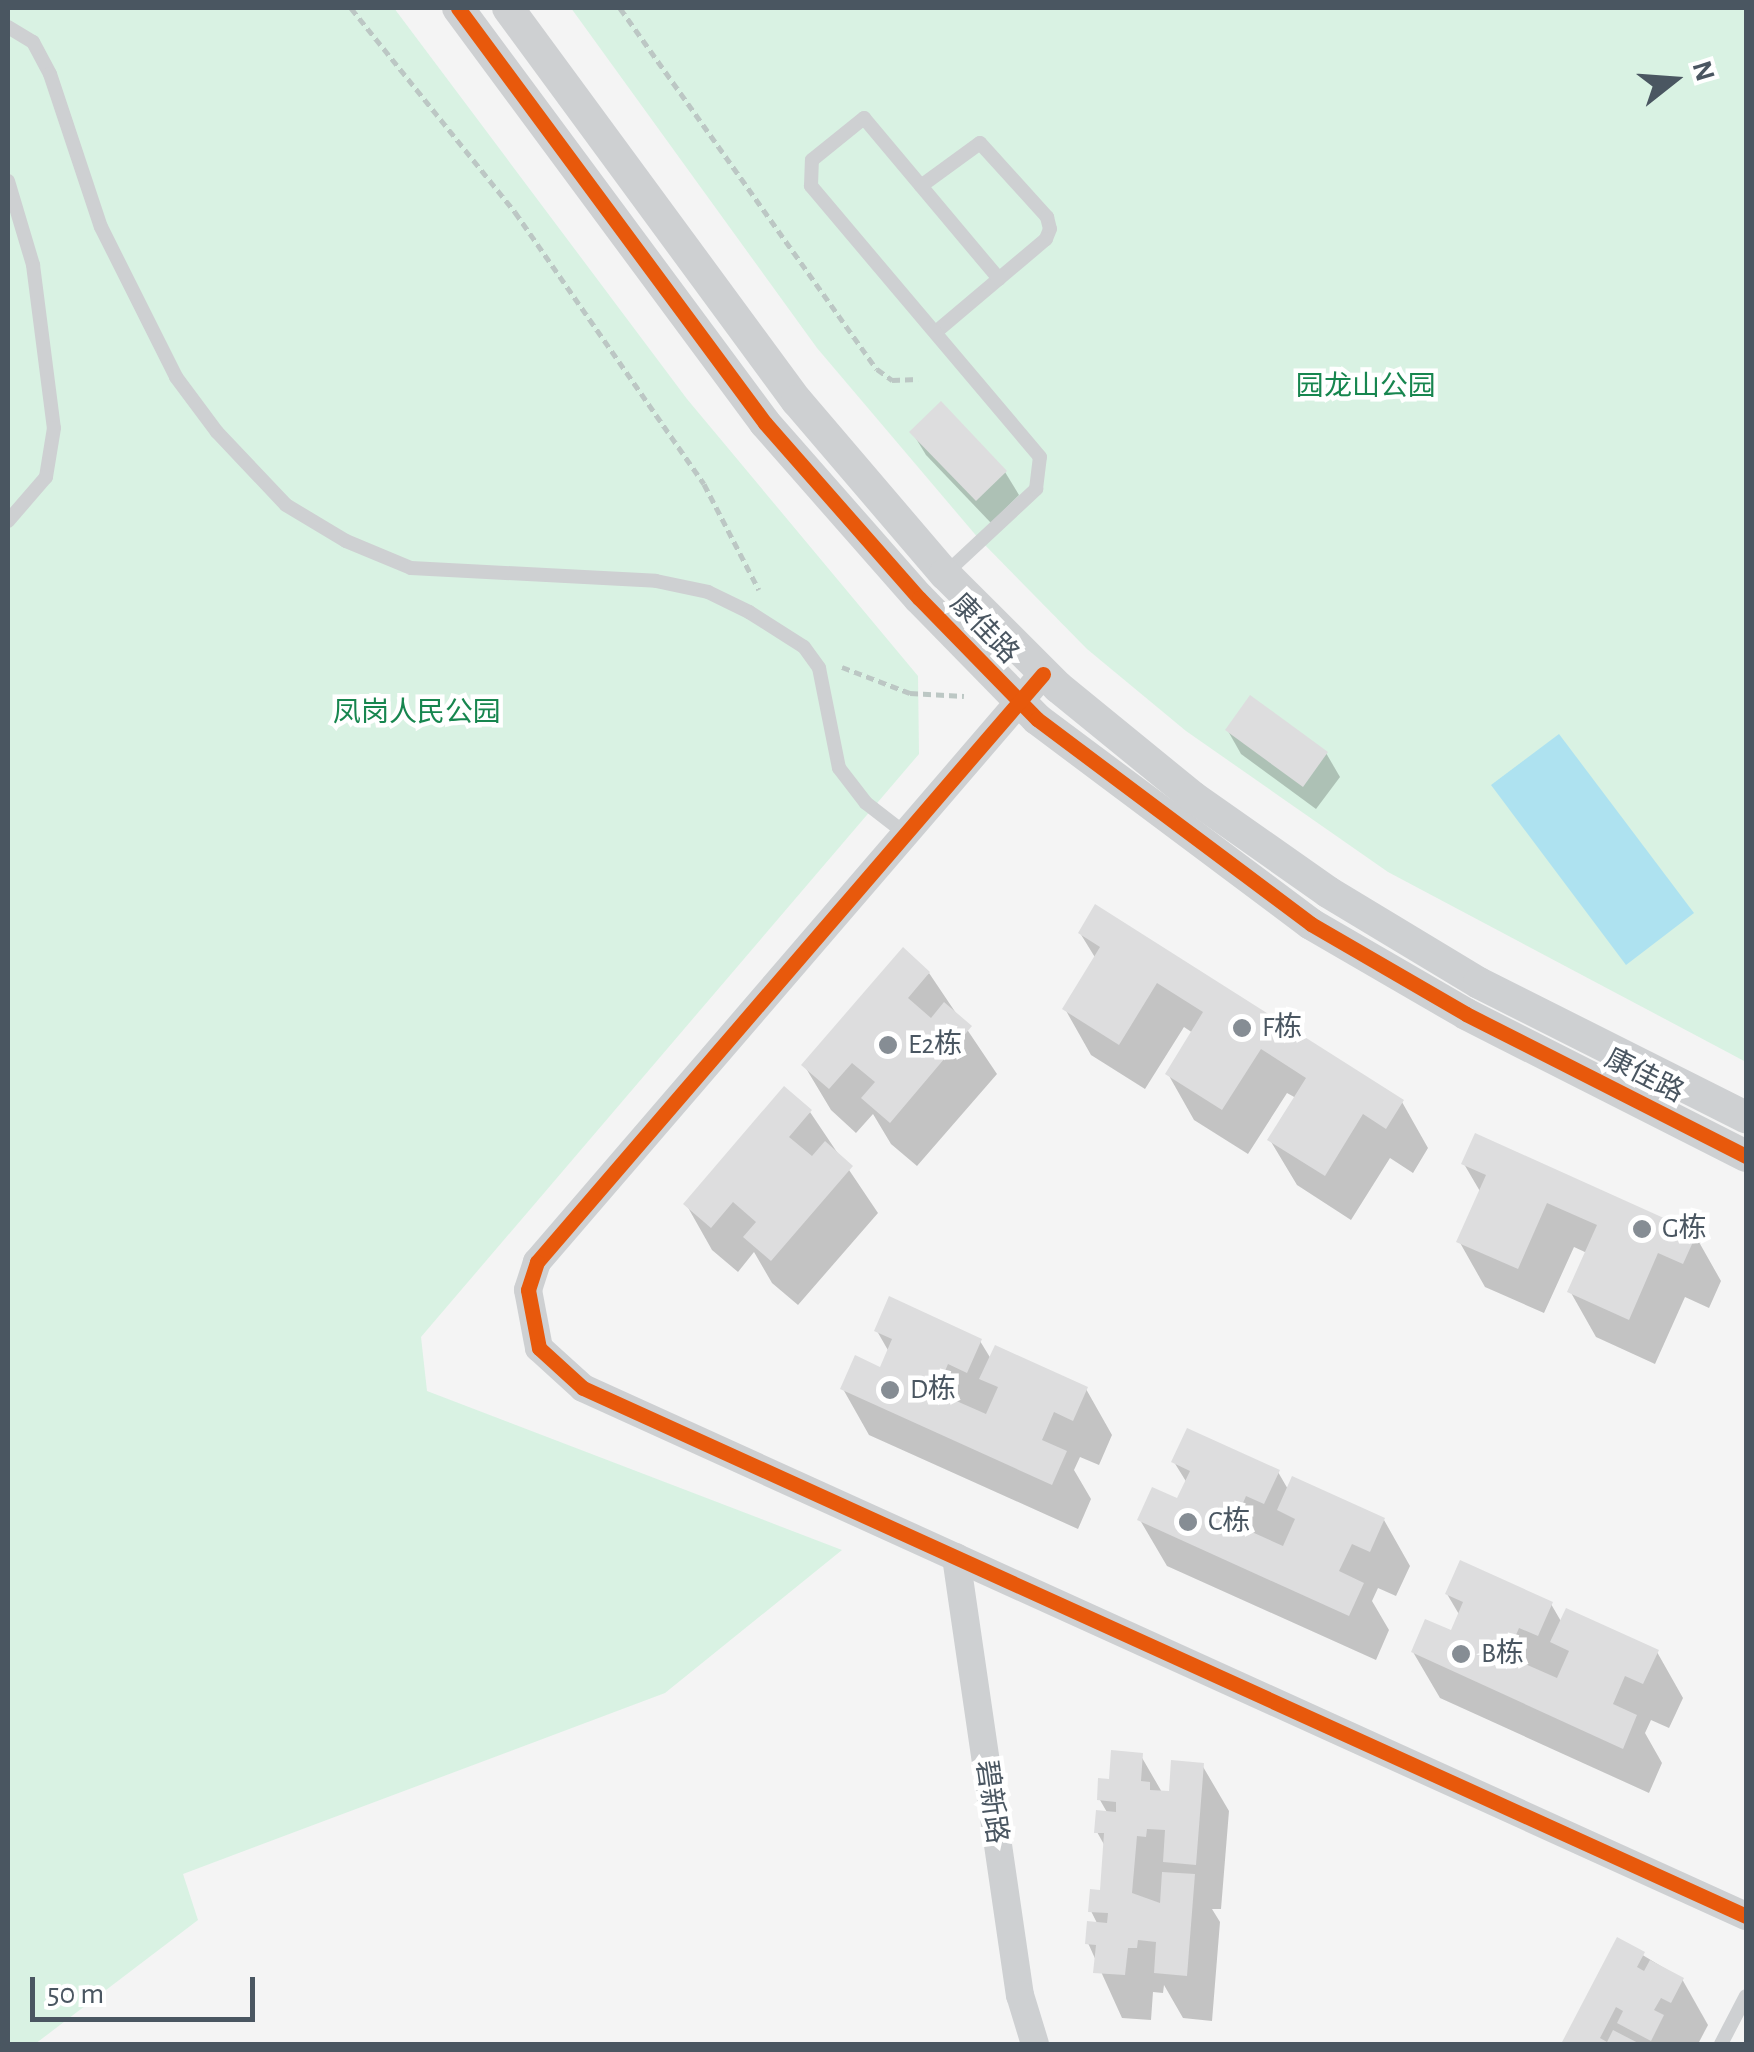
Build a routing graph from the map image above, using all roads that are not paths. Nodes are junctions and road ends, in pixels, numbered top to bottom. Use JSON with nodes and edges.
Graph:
{"nodes":[{"id":1,"x":458,"y":8,"type":"edge"},
{"id":2,"x":508,"y":8,"type":"edge"},
{"id":3,"x":8,"y":27,"type":"edge"},
{"id":4,"x":8,"y":181,"type":"edge"},
{"id":5,"x":921,"y":186,"type":"junction"},
{"id":6,"x":999,"y":279,"type":"junction"},
{"id":7,"x":936,"y":332,"type":"junction"},
{"id":8,"x":8,"y":521,"type":"edge"},
{"id":9,"x":945,"y":574,"type":"junction"},
{"id":10,"x":919,"y":598,"type":"junction"},
{"id":11,"x":1044,"y":674,"type":"junction"},
{"id":12,"x":1020,"y":701,"type":"junction"},
{"id":13,"x":906,"y":834,"type":"junction"},
{"id":14,"x":1746,"y":1117,"type":"edge"},
{"id":15,"x":1746,"y":1156,"type":"edge"},
{"id":16,"x":956,"y":1557,"type":"junction"},
{"id":17,"x":1746,"y":1916,"type":"edge"},
{"id":18,"x":1746,"y":1996,"type":"edge"},
{"id":19,"x":1035,"y":2044,"type":"edge"},
{"id":20,"x":1721,"y":2044,"type":"edge"}],
"edges":[{"from":1,"to":10,"type":"street","name":"康佳路"},
{"from":2,"to":9,"type":"street","name":"康佳路"},
{"from":3,"to":13,"type":"lane"},
{"from":4,"to":8,"type":"lane"},
{"from":5,"to":6,"type":"lane"},
{"from":5,"to":6,"type":"lane"},
{"from":5,"to":7,"type":"lane"},
{"from":6,"to":7,"type":"lane"},
{"from":7,"to":9,"type":"lane"},
{"from":9,"to":10,"type":"lane"},
{"from":9,"to":11,"type":"street","name":"康佳路"},
{"from":10,"to":12,"type":"street","name":"康佳路"},
{"from":11,"to":12,"type":"street"},
{"from":11,"to":14,"type":"street","name":"康佳路"},
{"from":12,"to":13,"type":"street"},
{"from":12,"to":15,"type":"street","name":"康佳路"},
{"from":13,"to":16,"type":"street"},
{"from":16,"to":17,"type":"street"},
{"from":16,"to":19,"type":"street","name":"碧新路"},
{"from":18,"to":20,"type":"lane"}]}
